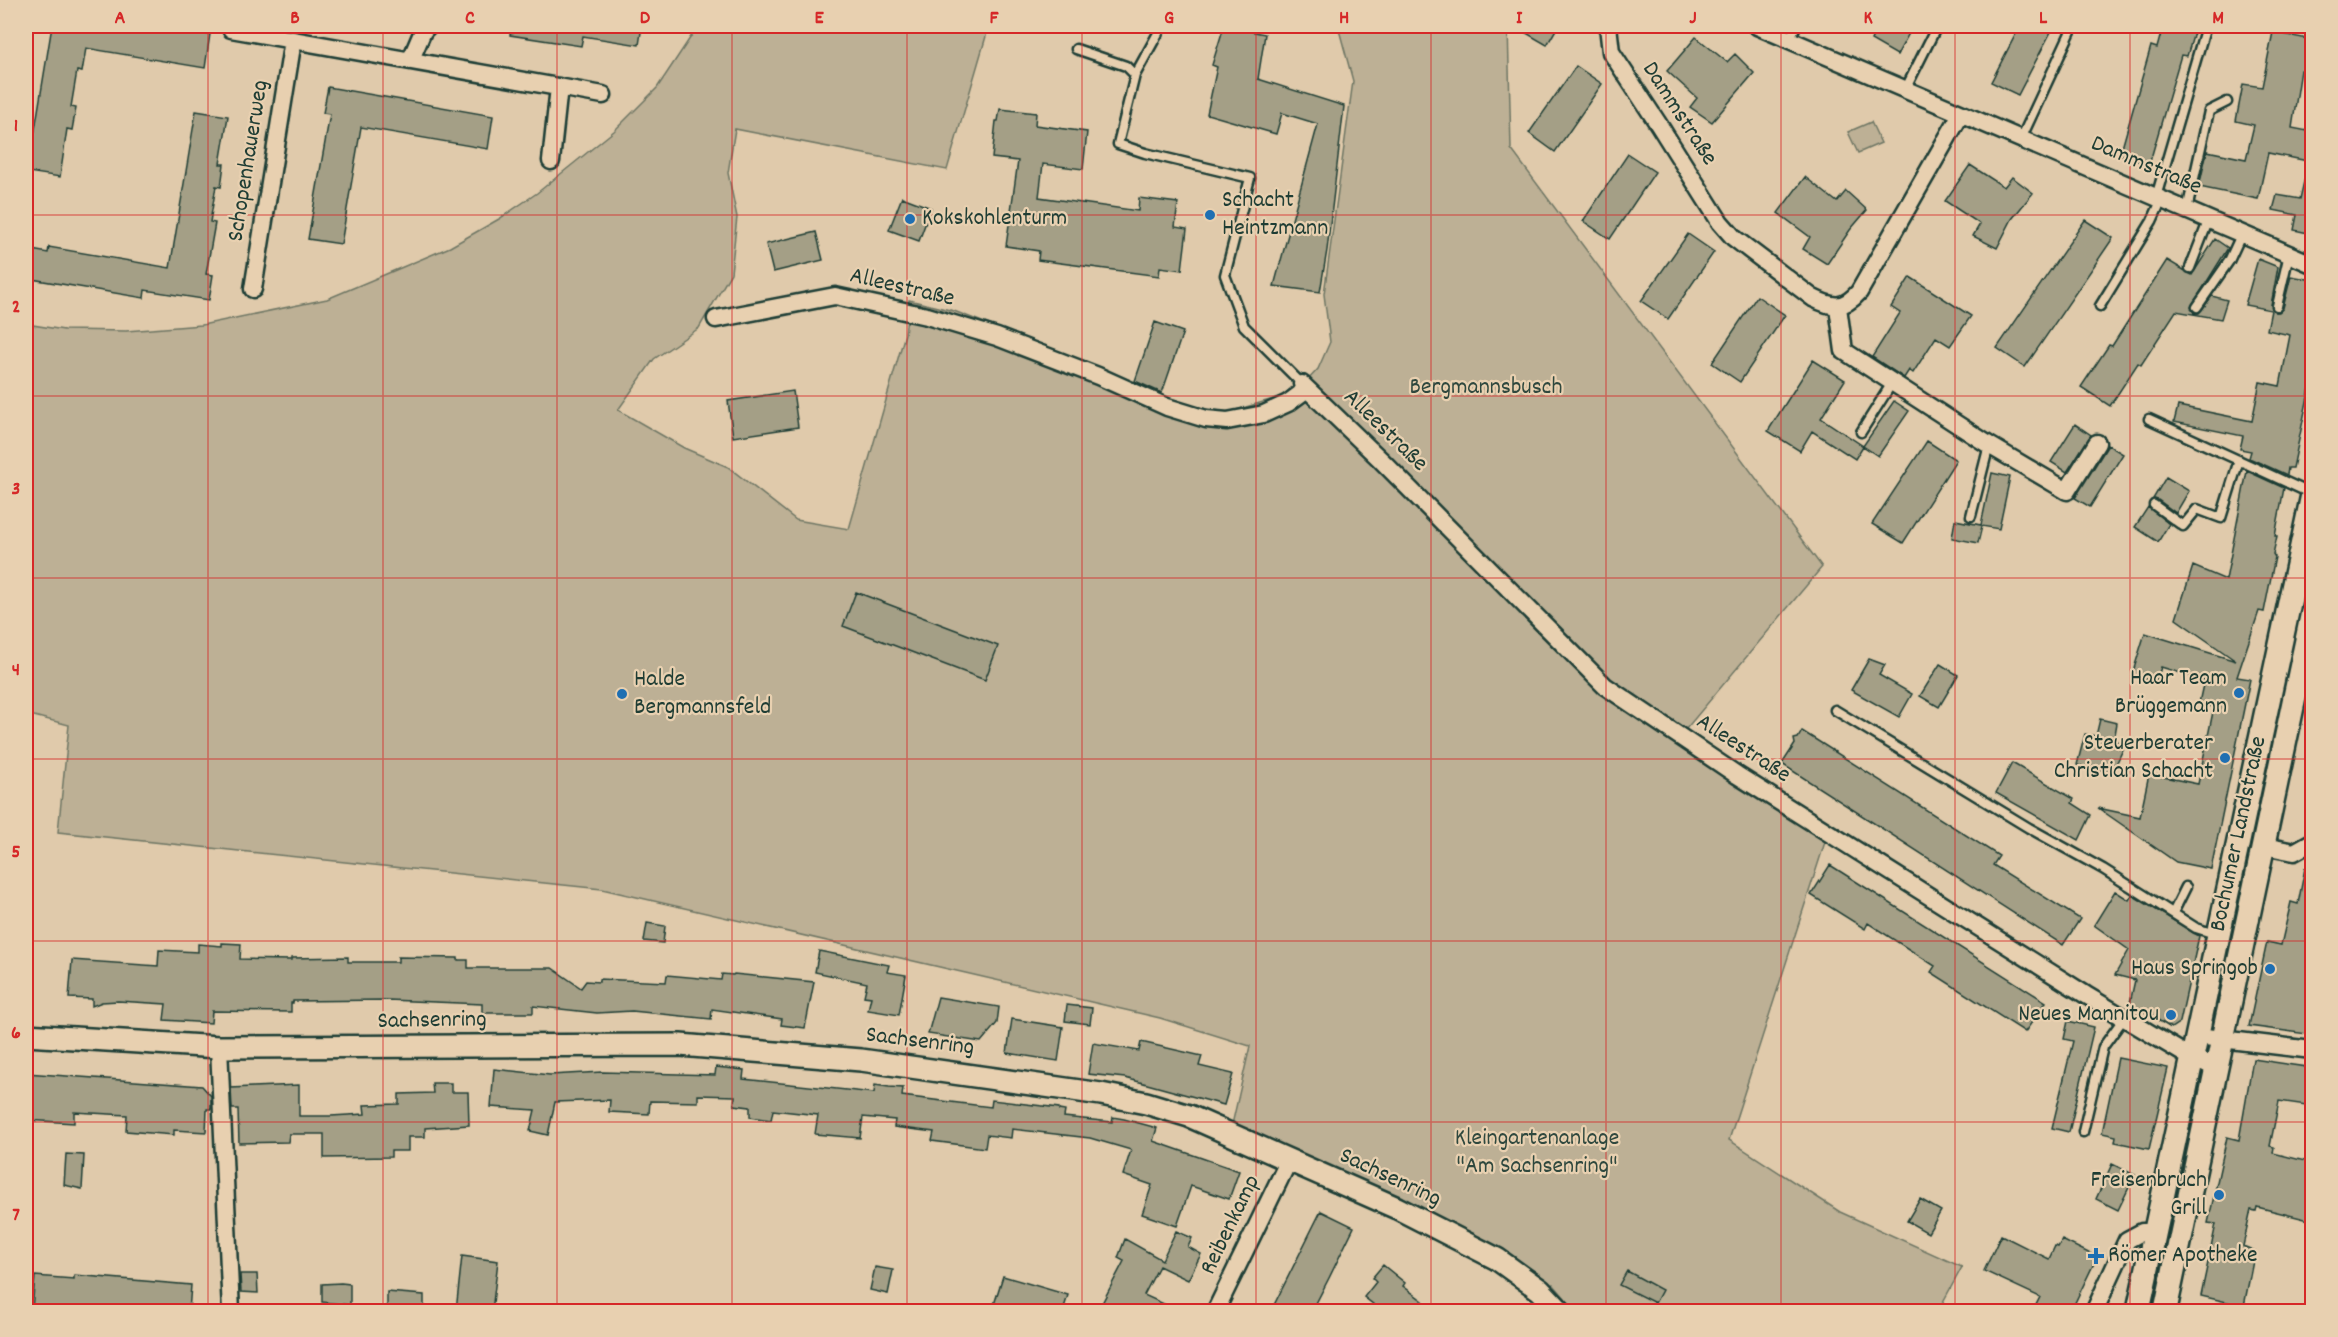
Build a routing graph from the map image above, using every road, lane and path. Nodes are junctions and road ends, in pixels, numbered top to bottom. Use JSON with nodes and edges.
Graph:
{"nodes":[{"id":1,"x":428,"y":26,"type":"edge"},
{"id":2,"x":1162,"y":26,"type":"edge"},
{"id":3,"x":1608,"y":26,"type":"edge"},
{"id":4,"x":1756,"y":26,"type":"edge"},
{"id":5,"x":1937,"y":26,"type":"edge"},
{"id":6,"x":2206,"y":26,"type":"edge"},
{"id":7,"x":231,"y":29,"type":"dead end"},
{"id":8,"x":2071,"y":31,"type":"dead end"},
{"id":9,"x":1792,"y":33,"type":"edge"},
{"id":10,"x":293,"y":40,"type":"junction"},
{"id":11,"x":1076,"y":50,"type":"dead end"},
{"id":12,"x":411,"y":59,"type":"junction"},
{"id":13,"x":1135,"y":75,"type":"junction"},
{"id":14,"x":559,"y":87,"type":"junction"},
{"id":15,"x":1905,"y":91,"type":"junction"},
{"id":16,"x":603,"y":95,"type":"dead end"},
{"id":17,"x":2227,"y":102,"type":"dead end"},
{"id":18,"x":1961,"y":114,"type":"junction"},
{"id":19,"x":2021,"y":139,"type":"junction"},
{"id":20,"x":551,"y":161,"type":"dead end"},
{"id":21,"x":2159,"y":198,"type":"junction"},
{"id":22,"x":2187,"y":210,"type":"junction"},
{"id":23,"x":2209,"y":219,"type":"junction"},
{"id":24,"x":2242,"y":233,"type":"junction"},
{"id":25,"x":2289,"y":254,"type":"junction"},
{"id":26,"x":2313,"y":264,"type":"edge"},
{"id":27,"x":2190,"y":268,"type":"dead end"},
{"id":28,"x":253,"y":289,"type":"dead end"},
{"id":29,"x":2100,"y":306,"type":"dead end"},
{"id":30,"x":2277,"y":306,"type":"dead end"},
{"id":31,"x":1838,"y":307,"type":"junction"},
{"id":32,"x":2197,"y":307,"type":"dead end"},
{"id":33,"x":716,"y":319,"type":"dead end"},
{"id":34,"x":1892,"y":382,"type":"junction"},
{"id":35,"x":1305,"y":387,"type":"junction"},
{"id":36,"x":2149,"y":419,"type":"dead end"},
{"id":37,"x":1861,"y":432,"type":"dead end"},
{"id":38,"x":2097,"y":443,"type":"dead end"},
{"id":39,"x":1989,"y":445,"type":"junction"},
{"id":40,"x":2238,"y":460,"type":"junction"},
{"id":41,"x":2313,"y":496,"type":"edge"},
{"id":42,"x":2154,"y":505,"type":"dead end"},
{"id":43,"x":1971,"y":516,"type":"dead end"},
{"id":44,"x":2313,"y":614,"type":"edge"},
{"id":45,"x":1834,"y":710,"type":"dead end"},
{"id":46,"x":2264,"y":846,"type":"junction"},
{"id":47,"x":2307,"y":848,"type":"edge"},
{"id":48,"x":2186,"y":887,"type":"dead end"},
{"id":49,"x":2173,"y":913,"type":"junction"},
{"id":50,"x":2218,"y":935,"type":"junction"},
{"id":51,"x":2124,"y":1018,"type":"junction"},
{"id":52,"x":26,"y":1035,"type":"edge"},
{"id":53,"x":2223,"y":1038,"type":"junction"},
{"id":54,"x":219,"y":1047,"type":"junction"},
{"id":55,"x":2194,"y":1047,"type":"junction"},
{"id":56,"x":2313,"y":1050,"type":"edge"},
{"id":57,"x":2216,"y":1068,"type":"junction"},
{"id":58,"x":2083,"y":1132,"type":"dead end"},
{"id":59,"x":1289,"y":1160,"type":"junction"},
{"id":60,"x":2154,"y":1232,"type":"junction"},
{"id":61,"x":231,"y":1311,"type":"edge"},
{"id":62,"x":1215,"y":1311,"type":"edge"},
{"id":63,"x":1561,"y":1311,"type":"edge"},
{"id":64,"x":2094,"y":1311,"type":"edge"},
{"id":65,"x":2138,"y":1311,"type":"edge"},
{"id":66,"x":2166,"y":1311,"type":"edge"}],
"edges":[{"from":1,"to":12,"type":"street"},
{"from":2,"to":13,"type":"lane"},
{"from":3,"to":31,"type":"street","name":"Dammstraße"},
{"from":4,"to":9,"type":"street","name":"Dammstraße"},
{"from":5,"to":15,"type":"lane"},
{"from":6,"to":21,"type":"lane"},
{"from":7,"to":10,"type":"street"},
{"from":8,"to":19,"type":"lane"},
{"from":9,"to":15,"type":"street","name":"Dammstraße"},
{"from":10,"to":12,"type":"street"},
{"from":10,"to":28,"type":"street","name":"Schopenhauerweg"},
{"from":11,"to":13,"type":"lane"},
{"from":12,"to":14,"type":"street"},
{"from":13,"to":35,"type":"lane"},
{"from":14,"to":16,"type":"street"},
{"from":14,"to":20,"type":"street"},
{"from":15,"to":18,"type":"street","name":"Dammstraße"},
{"from":17,"to":22,"type":"lane"},
{"from":18,"to":19,"type":"street","name":"Dammstraße"},
{"from":18,"to":31,"type":"street"},
{"from":19,"to":21,"type":"street","name":"Dammstraße"},
{"from":21,"to":22,"type":"street","name":"Dammstraße"},
{"from":21,"to":29,"type":"lane"},
{"from":22,"to":23,"type":"street","name":"Dammstraße"},
{"from":23,"to":24,"type":"street","name":"Dammstraße"},
{"from":23,"to":27,"type":"lane"},
{"from":24,"to":25,"type":"street","name":"Dammstraße"},
{"from":24,"to":32,"type":"lane"},
{"from":25,"to":26,"type":"street","name":"Dammstraße"},
{"from":25,"to":30,"type":"lane"},
{"from":31,"to":34,"type":"street"},
{"from":33,"to":35,"type":"street","name":"Alleestraße"},
{"from":34,"to":37,"type":"lane"},
{"from":34,"to":39,"type":"street"},
{"from":35,"to":51,"type":"street","name":"Alleestraße"},
{"from":36,"to":40,"type":"lane"},
{"from":38,"to":39,"type":"street"},
{"from":39,"to":43,"type":"lane"},
{"from":40,"to":41,"type":"lane"},
{"from":40,"to":42,"type":"lane"},
{"from":41,"to":50,"type":"main road","name":"Bochumer Landstraße"},
{"from":44,"to":46,"type":"main road","name":"Bochumer Landstraße"},
{"from":45,"to":49,"type":"lane"},
{"from":46,"to":47,"type":"street"},
{"from":46,"to":53,"type":"main road","name":"Bochumer Landstraße"},
{"from":48,"to":49,"type":"lane"},
{"from":49,"to":50,"type":"lane"},
{"from":50,"to":55,"type":"main road","name":"Bochumer Landstraße"},
{"from":51,"to":55,"type":"street","name":"Alleestraße"},
{"from":51,"to":58,"type":"lane"},
{"from":52,"to":54,"type":"street","name":"Sachsenring"},
{"from":53,"to":55,"type":"street"},
{"from":53,"to":56,"type":"street"},
{"from":53,"to":57,"type":"main road","name":"Bochumer Landstraße"},
{"from":54,"to":59,"type":"street","name":"Sachsenring"},
{"from":54,"to":61,"type":"street"},
{"from":55,"to":57,"type":"street","name":"Alleestraße"},
{"from":55,"to":60,"type":"main road","name":"Bochumer Landstraße"},
{"from":57,"to":66,"type":"main road","name":"Bochumer Landstraße"},
{"from":59,"to":62,"type":"street","name":"Reibenkamp"},
{"from":59,"to":63,"type":"street","name":"Sachsenring"},
{"from":60,"to":64,"type":"street"},
{"from":60,"to":65,"type":"main road","name":"Bochumer Landstraße"}]}
